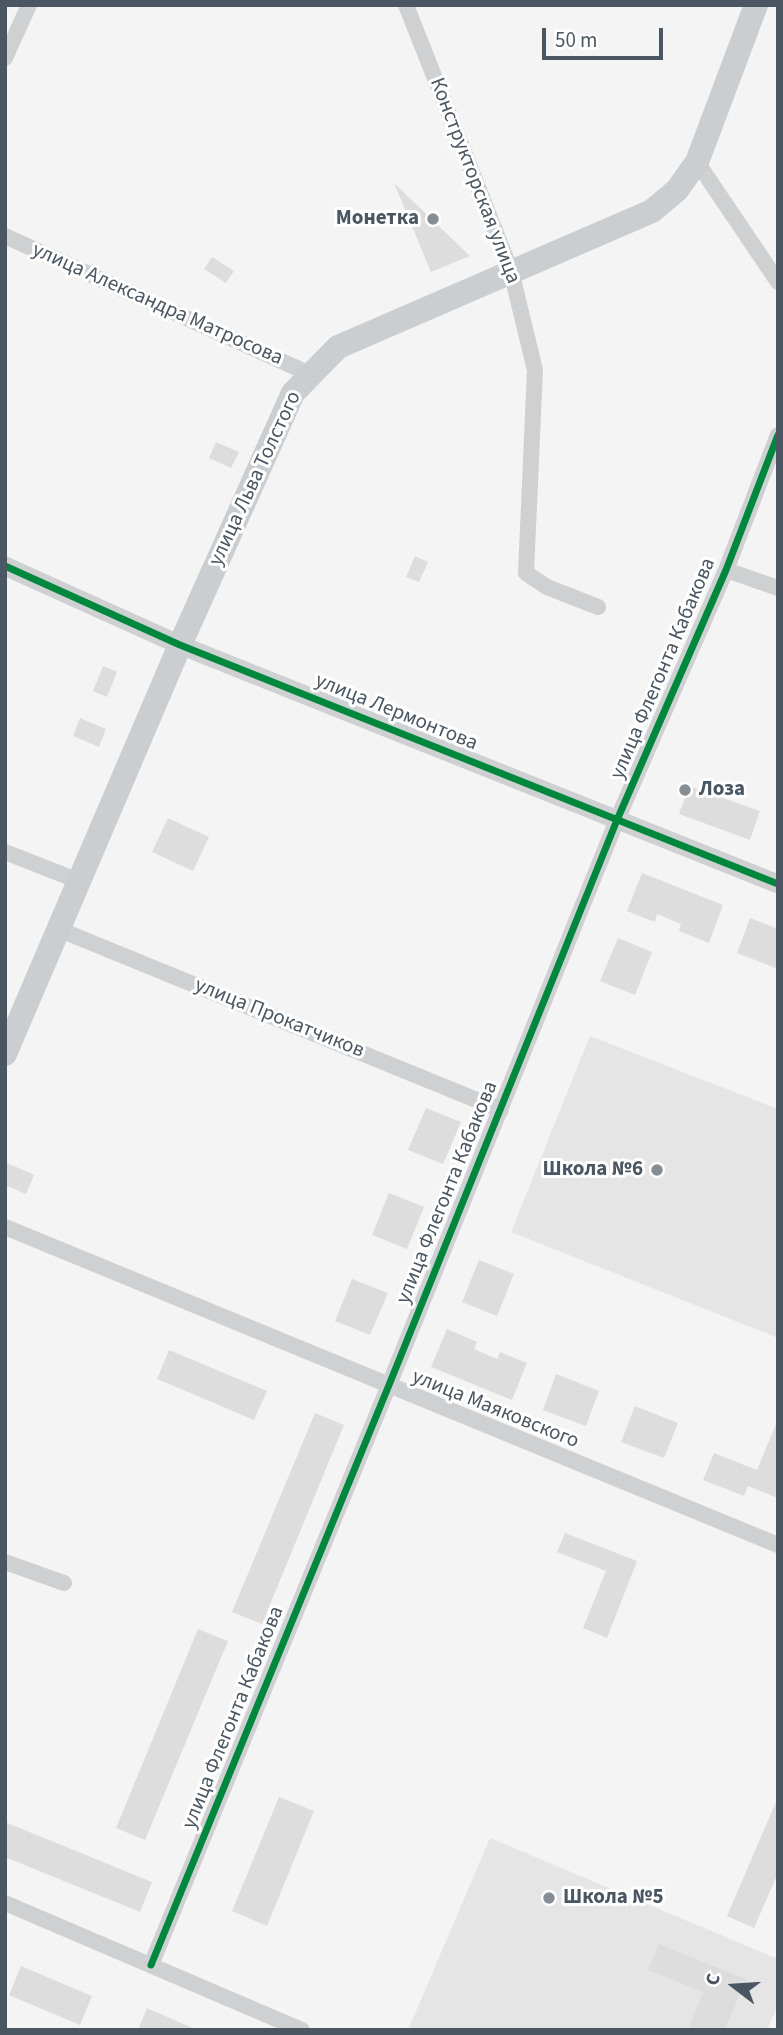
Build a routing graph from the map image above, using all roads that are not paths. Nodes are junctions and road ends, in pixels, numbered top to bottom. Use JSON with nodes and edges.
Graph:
{"nodes":[{"id":1,"x":29,"y":5,"type":"edge"},
{"id":2,"x":406,"y":5,"type":"edge"},
{"id":3,"x":756,"y":5,"type":"edge"},
{"id":4,"x":5,"y":58,"type":"edge"},
{"id":5,"x":697,"y":162,"type":"junction"},
{"id":6,"x":5,"y":236,"type":"edge"},
{"id":7,"x":511,"y":271,"type":"junction"},
{"id":8,"x":778,"y":282,"type":"edge"},
{"id":9,"x":310,"y":374,"type":"junction"},
{"id":10,"x":778,"y":435,"type":"edge"},
{"id":11,"x":5,"y":566,"type":"edge"},
{"id":12,"x":726,"y":570,"type":"junction"},
{"id":13,"x":778,"y":588,"type":"edge"},
{"id":14,"x":598,"y":607,"type":"dead end"},
{"id":15,"x":180,"y":645,"type":"junction"},
{"id":16,"x":617,"y":820,"type":"junction"},
{"id":17,"x":5,"y":852,"type":"edge"},
{"id":18,"x":79,"y":881,"type":"junction"},
{"id":19,"x":778,"y":884,"type":"edge"},
{"id":20,"x":58,"y":929,"type":"junction"},
{"id":21,"x":5,"y":1054,"type":"edge"},
{"id":22,"x":501,"y":1110,"type":"junction"},
{"id":23,"x":5,"y":1227,"type":"edge"},
{"id":24,"x":389,"y":1385,"type":"junction"},
{"id":25,"x":778,"y":1545,"type":"edge"},
{"id":26,"x":5,"y":1562,"type":"edge"},
{"id":27,"x":64,"y":1583,"type":"dead end"},
{"id":28,"x":5,"y":1903,"type":"edge"},
{"id":29,"x":151,"y":1965,"type":"junction"},
{"id":30,"x":302,"y":2030,"type":"edge"}],
"edges":[{"from":1,"to":4,"type":"street"},
{"from":2,"to":7,"type":"street","name":"Конструкторская улица"},
{"from":3,"to":5,"type":"main road","name":"улица Льва Толстого"},
{"from":5,"to":7,"type":"main road","name":"улица Льва Толстого"},
{"from":5,"to":8,"type":"street"},
{"from":6,"to":9,"type":"street","name":"улица Александра Матросова"},
{"from":7,"to":9,"type":"main road","name":"улица Льва Толстого"},
{"from":7,"to":14,"type":"street","name":"Конструкторская улица"},
{"from":9,"to":15,"type":"main road","name":"улица Льва Толстого"},
{"from":10,"to":12,"type":"street","name":"улица Флегонта Кабакова"},
{"from":11,"to":15,"type":"street","name":"улица Лермонтова"},
{"from":12,"to":13,"type":"street"},
{"from":12,"to":16,"type":"street","name":"улица Флегонта Кабакова"},
{"from":15,"to":16,"type":"street","name":"улица Лермонтова"},
{"from":15,"to":18,"type":"main road","name":"улица Льва Толстого"},
{"from":16,"to":19,"type":"street","name":"улица Лермонтова"},
{"from":16,"to":22,"type":"street","name":"улица Флегонта Кабакова"},
{"from":17,"to":18,"type":"street"},
{"from":18,"to":20,"type":"main road","name":"улица Льва Толстого"},
{"from":20,"to":21,"type":"main road","name":"улица Льва Толстого"},
{"from":20,"to":22,"type":"street","name":"улица Прокатчиков"},
{"from":22,"to":24,"type":"street","name":"улица Флегонта Кабакова"},
{"from":23,"to":24,"type":"street","name":"улица Маяковского"},
{"from":24,"to":25,"type":"street","name":"улица Маяковского"},
{"from":24,"to":29,"type":"street","name":"улица Флегонта Кабакова"},
{"from":26,"to":27,"type":"street"},
{"from":28,"to":29,"type":"street"},
{"from":29,"to":30,"type":"street"}]}
